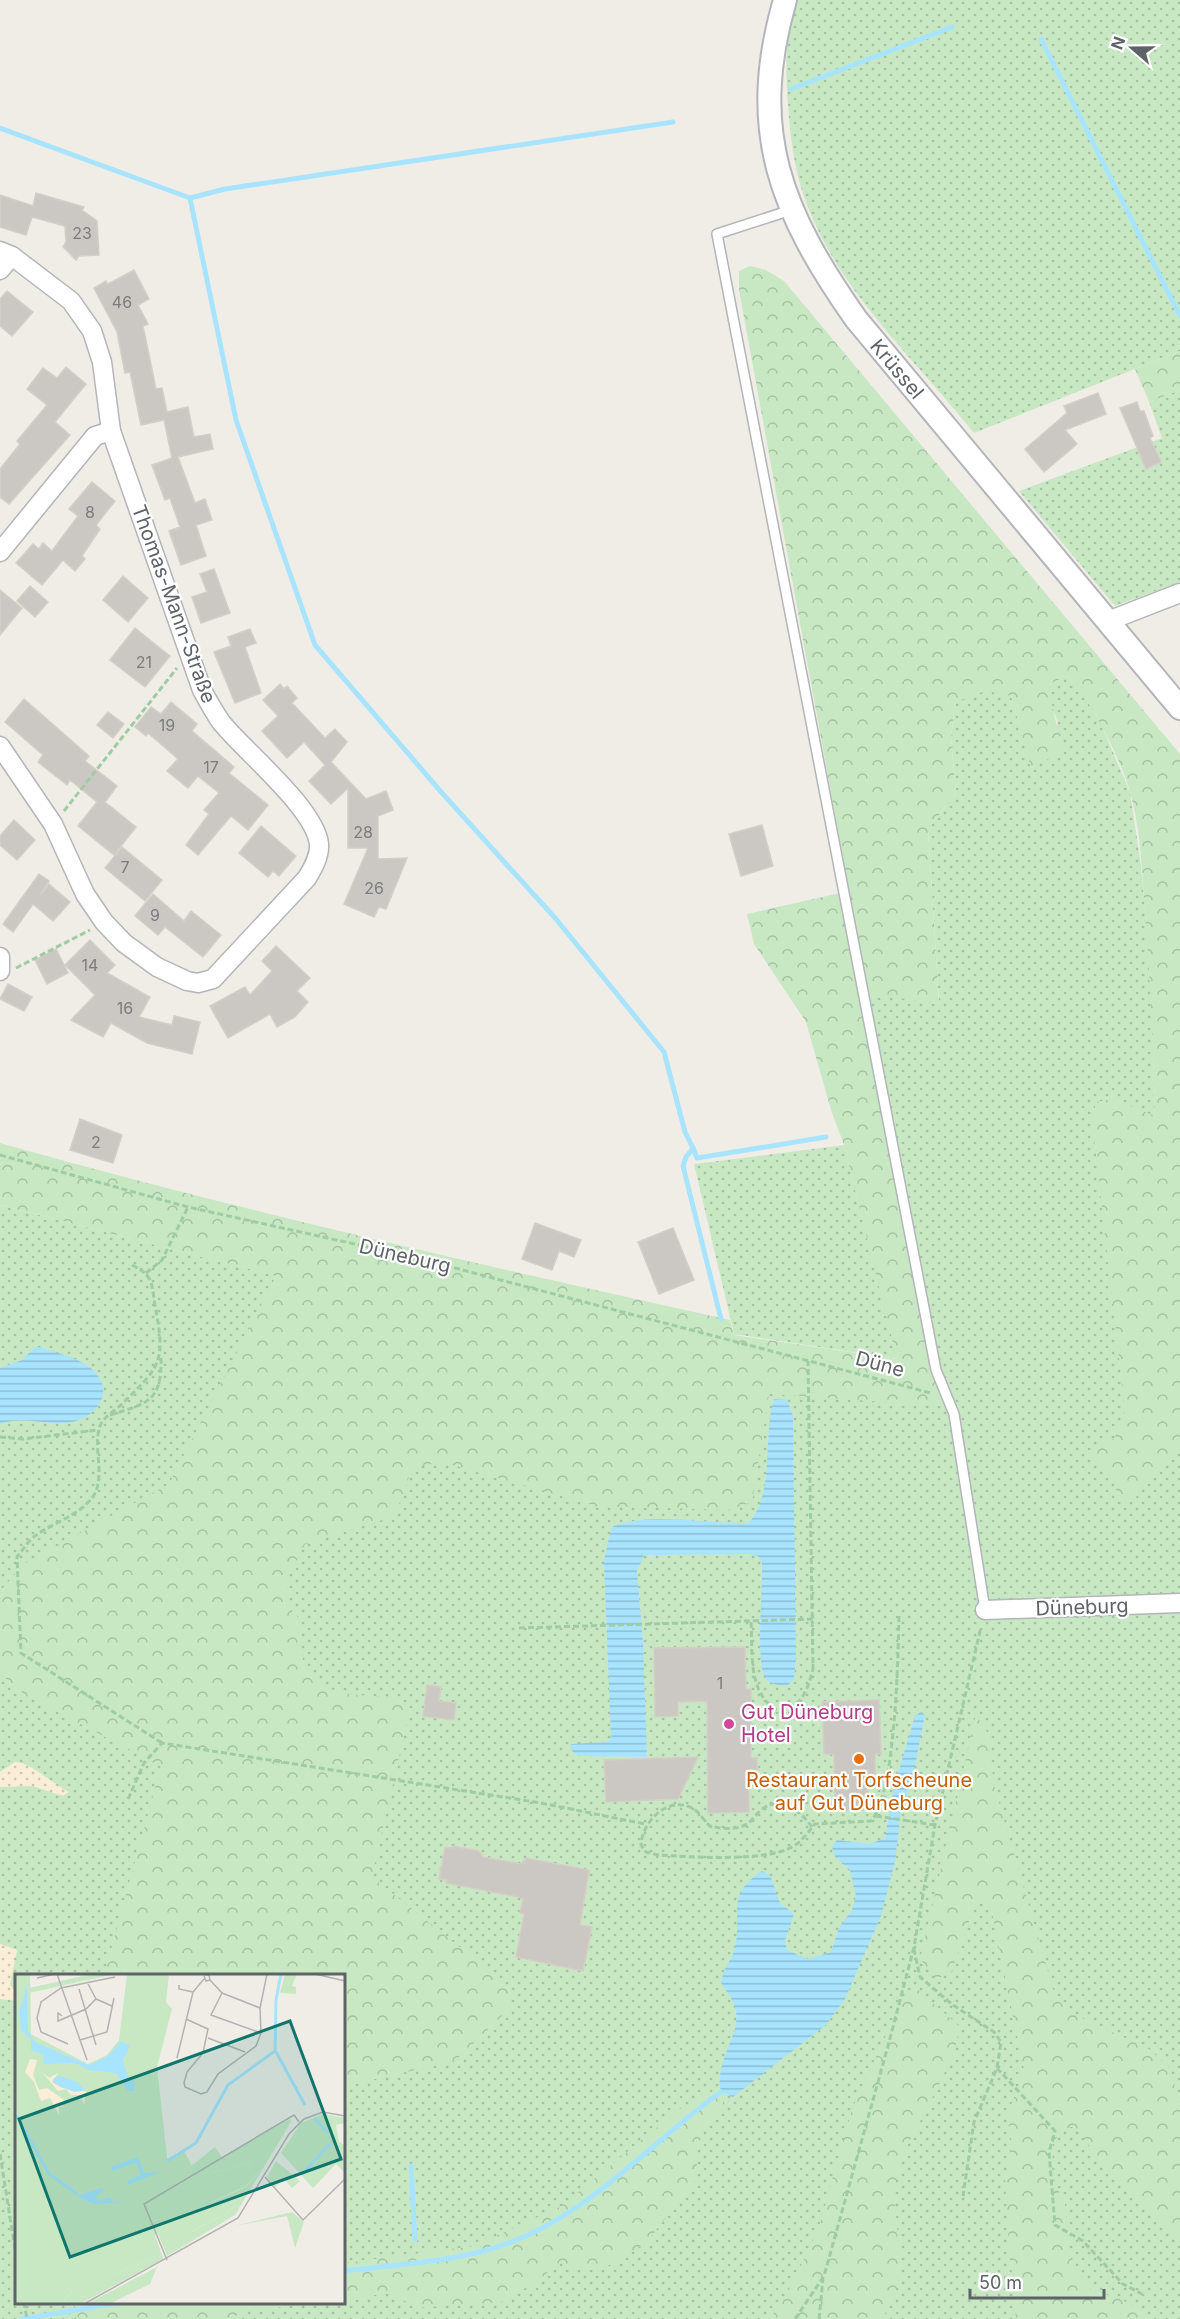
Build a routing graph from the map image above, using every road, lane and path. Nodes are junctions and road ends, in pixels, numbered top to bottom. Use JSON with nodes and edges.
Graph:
{"nodes":[{"id":1,"x":785,"y":0,"type":"edge"},
{"id":2,"x":790,"y":210,"type":"junction"},
{"id":3,"x":6,"y":253,"type":"edge"},
{"id":4,"x":0,"y":270,"type":"edge"},
{"id":5,"x":111,"y":431,"type":"junction"},
{"id":6,"x":0,"y":552,"type":"edge"},
{"id":7,"x":1180,"y":593,"type":"edge"},
{"id":8,"x":1108,"y":621,"type":"junction"},
{"id":9,"x":189,"y":652,"type":"junction"},
{"id":10,"x":1180,"y":708,"type":"edge"},
{"id":11,"x":0,"y":746,"type":"edge"},
{"id":12,"x":53,"y":824,"type":"junction"},
{"id":13,"x":104,"y":922,"type":"junction"},
{"id":14,"x":0,"y":957,"type":"edge"},
{"id":15,"x":0,"y":970,"type":"edge"},
{"id":16,"x":0,"y":1155,"type":"edge"},
{"id":17,"x":188,"y":1207,"type":"junction"},
{"id":18,"x":132,"y":1265,"type":"dead end"},
{"id":19,"x":146,"y":1272,"type":"junction"},
{"id":20,"x":161,"y":1354,"type":"junction"},
{"id":21,"x":808,"y":1361,"type":"junction"},
{"id":22,"x":945,"y":1394,"type":"junction"},
{"id":23,"x":108,"y":1416,"type":"junction"},
{"id":24,"x":98,"y":1430,"type":"junction"},
{"id":25,"x":0,"y":1437,"type":"edge"},
{"id":26,"x":1180,"y":1603,"type":"edge"},
{"id":27,"x":985,"y":1610,"type":"junction"},
{"id":28,"x":899,"y":1615,"type":"dead end"},
{"id":29,"x":813,"y":1619,"type":"junction"},
{"id":30,"x":751,"y":1622,"type":"junction"},
{"id":31,"x":519,"y":1628,"type":"dead end"},
{"id":32,"x":162,"y":1743,"type":"junction"},
{"id":33,"x":128,"y":1799,"type":"dead end"},
{"id":34,"x":876,"y":1816,"type":"junction"},
{"id":35,"x":645,"y":1824,"type":"junction"},
{"id":36,"x":935,"y":1825,"type":"junction"},
{"id":37,"x":812,"y":1827,"type":"junction"},
{"id":38,"x":914,"y":1947,"type":"junction"},
{"id":39,"x":997,"y":2068,"type":"junction"},
{"id":40,"x":0,"y":2154,"type":"edge"},
{"id":41,"x":963,"y":2196,"type":"dead end"},
{"id":42,"x":15,"y":2249,"type":"edge"},
{"id":43,"x":824,"y":2276,"type":"junction"},
{"id":44,"x":1142,"y":2294,"type":"dead end"},
{"id":45,"x":25,"y":2304,"type":"edge"},
{"id":46,"x":27,"y":2319,"type":"edge"},
{"id":47,"x":795,"y":2319,"type":"edge"},
{"id":48,"x":819,"y":2319,"type":"edge"}],
"edges":[{"from":1,"to":2,"type":"street","name":"Krüssel"},
{"from":2,"to":8,"type":"street","name":"Krüssel"},
{"from":2,"to":22,"type":"lane"},
{"from":3,"to":4,"type":"street"},
{"from":3,"to":5,"type":"street","name":"Thomas-Mann-Straße"},
{"from":5,"to":6,"type":"street"},
{"from":5,"to":9,"type":"street","name":"Thomas-Mann-Straße"},
{"from":7,"to":8,"type":"street"},
{"from":8,"to":10,"type":"street","name":"Krüssel"},
{"from":9,"to":12,"type":"path"},
{"from":9,"to":13,"type":"street","name":"Thomas-Mann-Straße"},
{"from":11,"to":12,"type":"street","name":"Thomas-Mann-Straße"},
{"from":12,"to":13,"type":"street","name":"Thomas-Mann-Straße"},
{"from":13,"to":15,"type":"path"},
{"from":14,"to":15,"type":"street"},
{"from":16,"to":17,"type":"path","name":"Düneburg"},
{"from":17,"to":19,"type":"path"},
{"from":17,"to":21,"type":"path","name":"Düneburg"},
{"from":18,"to":19,"type":"path"},
{"from":19,"to":20,"type":"path"},
{"from":20,"to":23,"type":"path"},
{"from":20,"to":23,"type":"path"},
{"from":21,"to":22,"type":"path","name":"Düne"},
{"from":21,"to":29,"type":"path"},
{"from":22,"to":27,"type":"lane"},
{"from":23,"to":24,"type":"path"},
{"from":24,"to":25,"type":"path"},
{"from":24,"to":32,"type":"path"},
{"from":26,"to":27,"type":"street","name":"Düneburg"},
{"from":27,"to":36,"type":"path"},
{"from":28,"to":34,"type":"path"},
{"from":29,"to":30,"type":"path"},
{"from":29,"to":30,"type":"path"},
{"from":30,"to":31,"type":"path"},
{"from":32,"to":33,"type":"path"},
{"from":32,"to":35,"type":"path"},
{"from":34,"to":36,"type":"path"},
{"from":34,"to":37,"type":"path"},
{"from":35,"to":37,"type":"path"},
{"from":35,"to":37,"type":"path"},
{"from":36,"to":38,"type":"path"},
{"from":38,"to":39,"type":"path"},
{"from":38,"to":43,"type":"path"},
{"from":39,"to":41,"type":"path"},
{"from":39,"to":44,"type":"path"},
{"from":40,"to":42,"type":"path"},
{"from":43,"to":47,"type":"path"},
{"from":43,"to":48,"type":"path"},
{"from":45,"to":46,"type":"path"}]}
